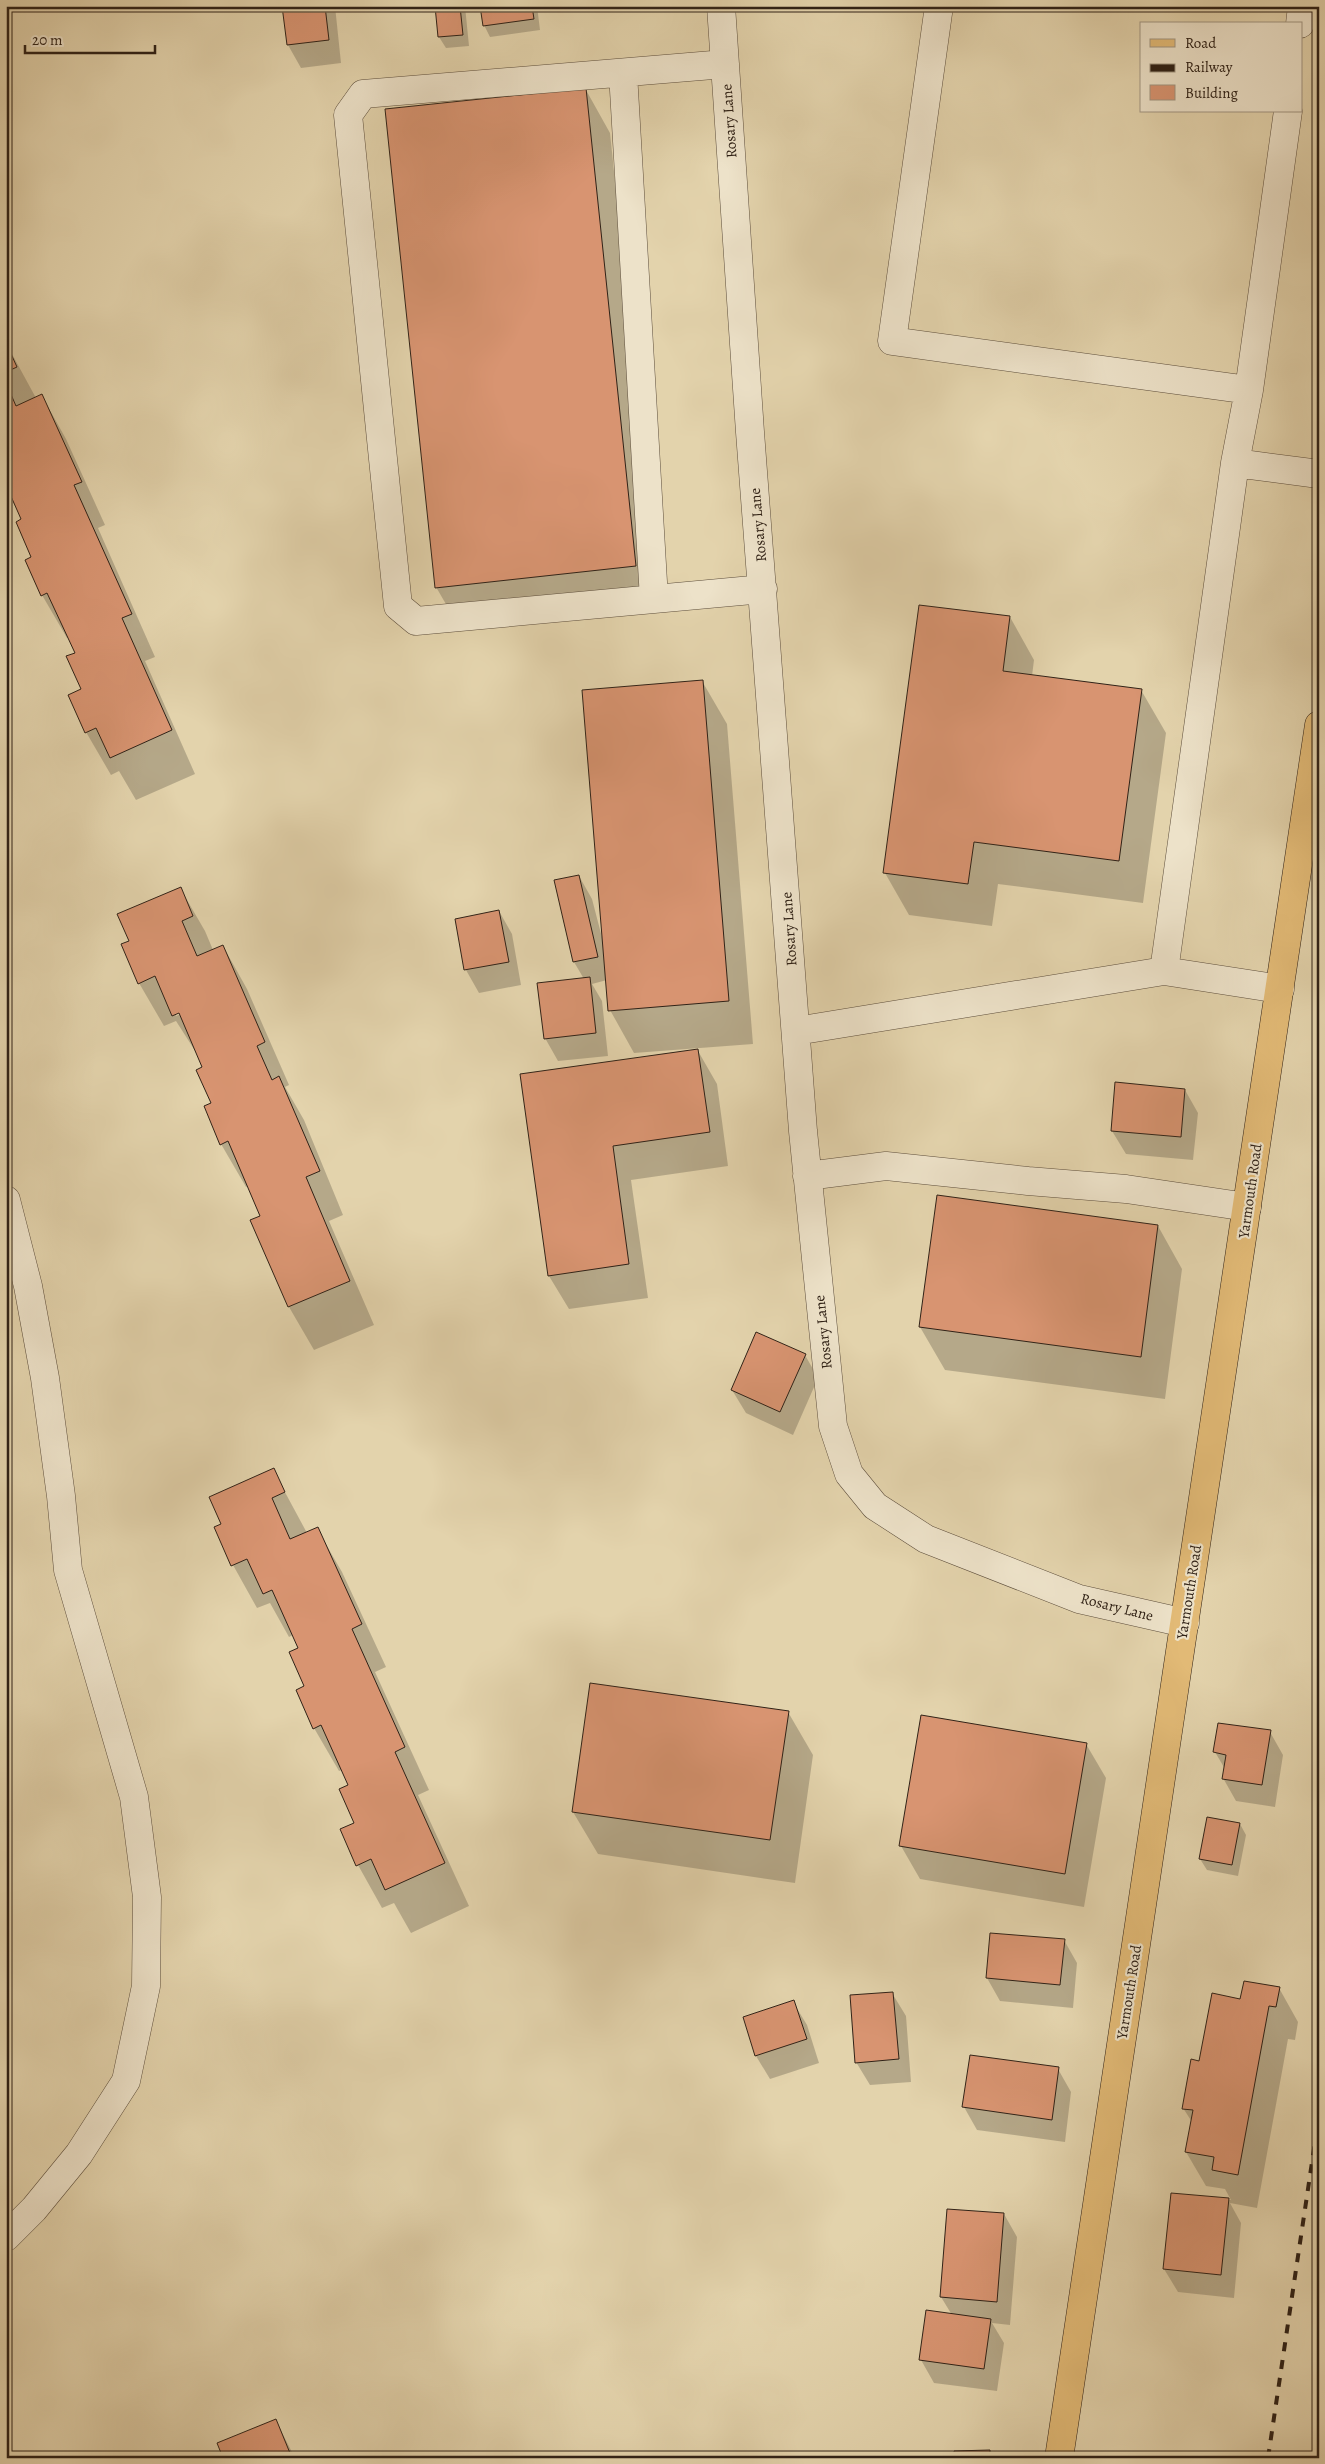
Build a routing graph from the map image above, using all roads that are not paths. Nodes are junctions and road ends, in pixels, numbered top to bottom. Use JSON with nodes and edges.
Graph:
{"nodes":[{"id":1,"x":721,"y":6,"type":"edge"},
{"id":2,"x":939,"y":6,"type":"edge"},
{"id":3,"x":1302,"y":6,"type":"edge"},
{"id":4,"x":1300,"y":22,"type":"edge"},
{"id":5,"x":725,"y":64,"type":"junction"},
{"id":6,"x":623,"y":73,"type":"junction"},
{"id":7,"x":1288,"y":112,"type":"edge"},
{"id":8,"x":1249,"y":390,"type":"junction"},
{"id":9,"x":1235,"y":463,"type":"junction"},
{"id":10,"x":1319,"y":474,"type":"edge"},
{"id":11,"x":763,"y":589,"type":"junction"},
{"id":12,"x":654,"y":599,"type":"junction"},
{"id":13,"x":1319,"y":725,"type":"edge"},
{"id":14,"x":1164,"y":971,"type":"junction"},
{"id":15,"x":1280,"y":989,"type":"junction"},
{"id":16,"x":796,"y":1031,"type":"junction"},
{"id":17,"x":807,"y":1176,"type":"junction"},
{"id":18,"x":6,"y":1200,"type":"edge"},
{"id":19,"x":1247,"y":1207,"type":"junction"},
{"id":20,"x":1185,"y":1623,"type":"junction"},
{"id":21,"x":6,"y":2237,"type":"edge"},
{"id":22,"x":1059,"y":2458,"type":"edge"}],
"edges":[{"from":1,"to":5,"type":"street","name":"Rosary Lane"},
{"from":2,"to":8,"type":"street"},
{"from":3,"to":4,"type":"street"},
{"from":5,"to":6,"type":"street"},
{"from":5,"to":11,"type":"street","name":"Rosary Lane"},
{"from":6,"to":12,"type":"street"},
{"from":6,"to":12,"type":"street"},
{"from":7,"to":8,"type":"street"},
{"from":8,"to":9,"type":"street"},
{"from":9,"to":10,"type":"street"},
{"from":9,"to":14,"type":"street"},
{"from":11,"to":12,"type":"street"},
{"from":11,"to":16,"type":"street","name":"Rosary Lane"},
{"from":13,"to":15,"type":"main road","name":"Yarmouth Road"},
{"from":14,"to":15,"type":"street"},
{"from":14,"to":16,"type":"street"},
{"from":15,"to":19,"type":"main road","name":"Yarmouth Road"},
{"from":16,"to":17,"type":"street","name":"Rosary Lane"},
{"from":17,"to":19,"type":"street"},
{"from":17,"to":20,"type":"street","name":"Rosary Lane"},
{"from":18,"to":21,"type":"street"},
{"from":19,"to":20,"type":"main road","name":"Yarmouth Road"},
{"from":20,"to":22,"type":"main road","name":"Yarmouth Road"}]}
